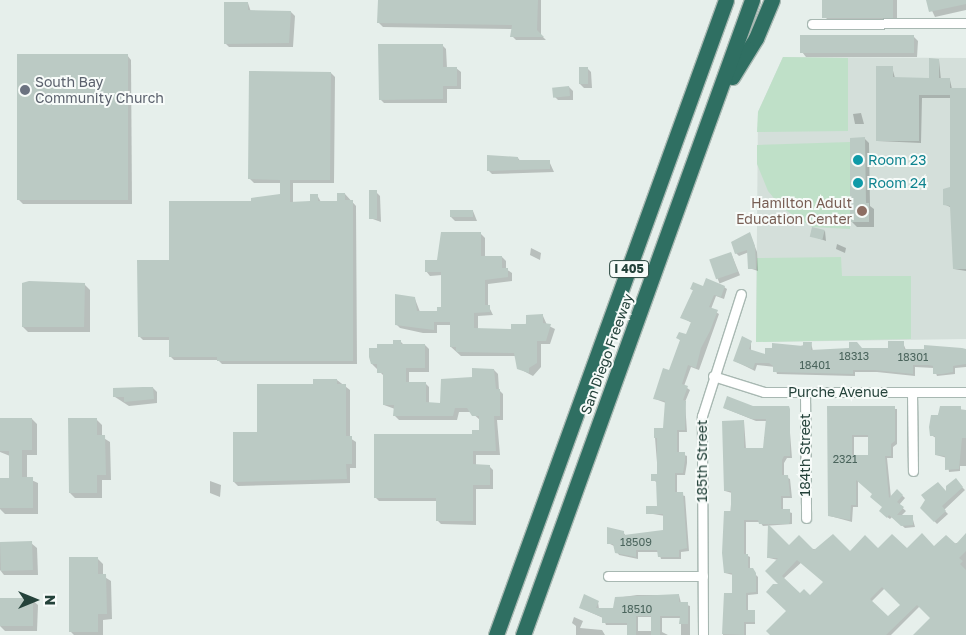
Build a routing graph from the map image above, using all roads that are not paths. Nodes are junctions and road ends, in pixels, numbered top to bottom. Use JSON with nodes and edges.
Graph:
{"nodes":[{"id":1,"x":720,"y":0,"type":"edge"},
{"id":2,"x":726,"y":0,"type":"edge"},
{"id":3,"x":742,"y":0,"type":"edge"},
{"id":4,"x":752,"y":0,"type":"edge"},
{"id":5,"x":772,"y":0,"type":"edge"},
{"id":6,"x":966,"y":23,"type":"edge"},
{"id":7,"x":812,"y":24,"type":"dead end"},
{"id":8,"x":713,"y":38,"type":"junction"},
{"id":9,"x":714,"y":106,"type":"junction"},
{"id":10,"x":741,"y":294,"type":"dead end"},
{"id":11,"x":713,"y":376,"type":"junction"},
{"id":12,"x":805,"y":392,"type":"junction"},
{"id":13,"x":912,"y":392,"type":"junction"},
{"id":14,"x":966,"y":392,"type":"edge"},
{"id":15,"x":913,"y":471,"type":"dead end"},
{"id":16,"x":545,"y":501,"type":"junction"},
{"id":17,"x":806,"y":518,"type":"dead end"},
{"id":18,"x":608,"y":576,"type":"dead end"},
{"id":19,"x":703,"y":576,"type":"junction"},
{"id":20,"x":496,"y":635,"type":"edge"},
{"id":21,"x":507,"y":635,"type":"edge"},
{"id":22,"x":513,"y":635,"type":"edge"},
{"id":23,"x":523,"y":635,"type":"edge"},
{"id":24,"x":703,"y":635,"type":"edge"}],
"edges":[{"from":1,"to":8,"type":"highway"},
{"from":2,"to":8,"type":"highway","name":"San Diego Freeway","number":"I 405"},
{"from":3,"to":22,"type":"highway"},
{"from":4,"to":9,"type":"highway","name":"San Diego Freeway","number":"I 405"},
{"from":5,"to":9,"type":"highway"},
{"from":6,"to":7,"type":"street"},
{"from":8,"to":16,"type":"highway","name":"San Diego Freeway","number":"I 405"},
{"from":9,"to":23,"type":"highway","name":"San Diego Freeway","number":"I 405"},
{"from":10,"to":11,"type":"street","name":"185th Street"},
{"from":11,"to":12,"type":"street","name":"Purche Avenue"},
{"from":11,"to":19,"type":"street","name":"185th Street"},
{"from":12,"to":13,"type":"street","name":"Purche Avenue"},
{"from":12,"to":17,"type":"street","name":"184th Street"},
{"from":13,"to":14,"type":"street","name":"Purche Avenue"},
{"from":13,"to":15,"type":"street"},
{"from":16,"to":20,"type":"highway","name":"San Diego Freeway","number":"I 405"},
{"from":16,"to":21,"type":"highway"},
{"from":18,"to":19,"type":"street"},
{"from":19,"to":24,"type":"street","name":"185th Street"}]}
